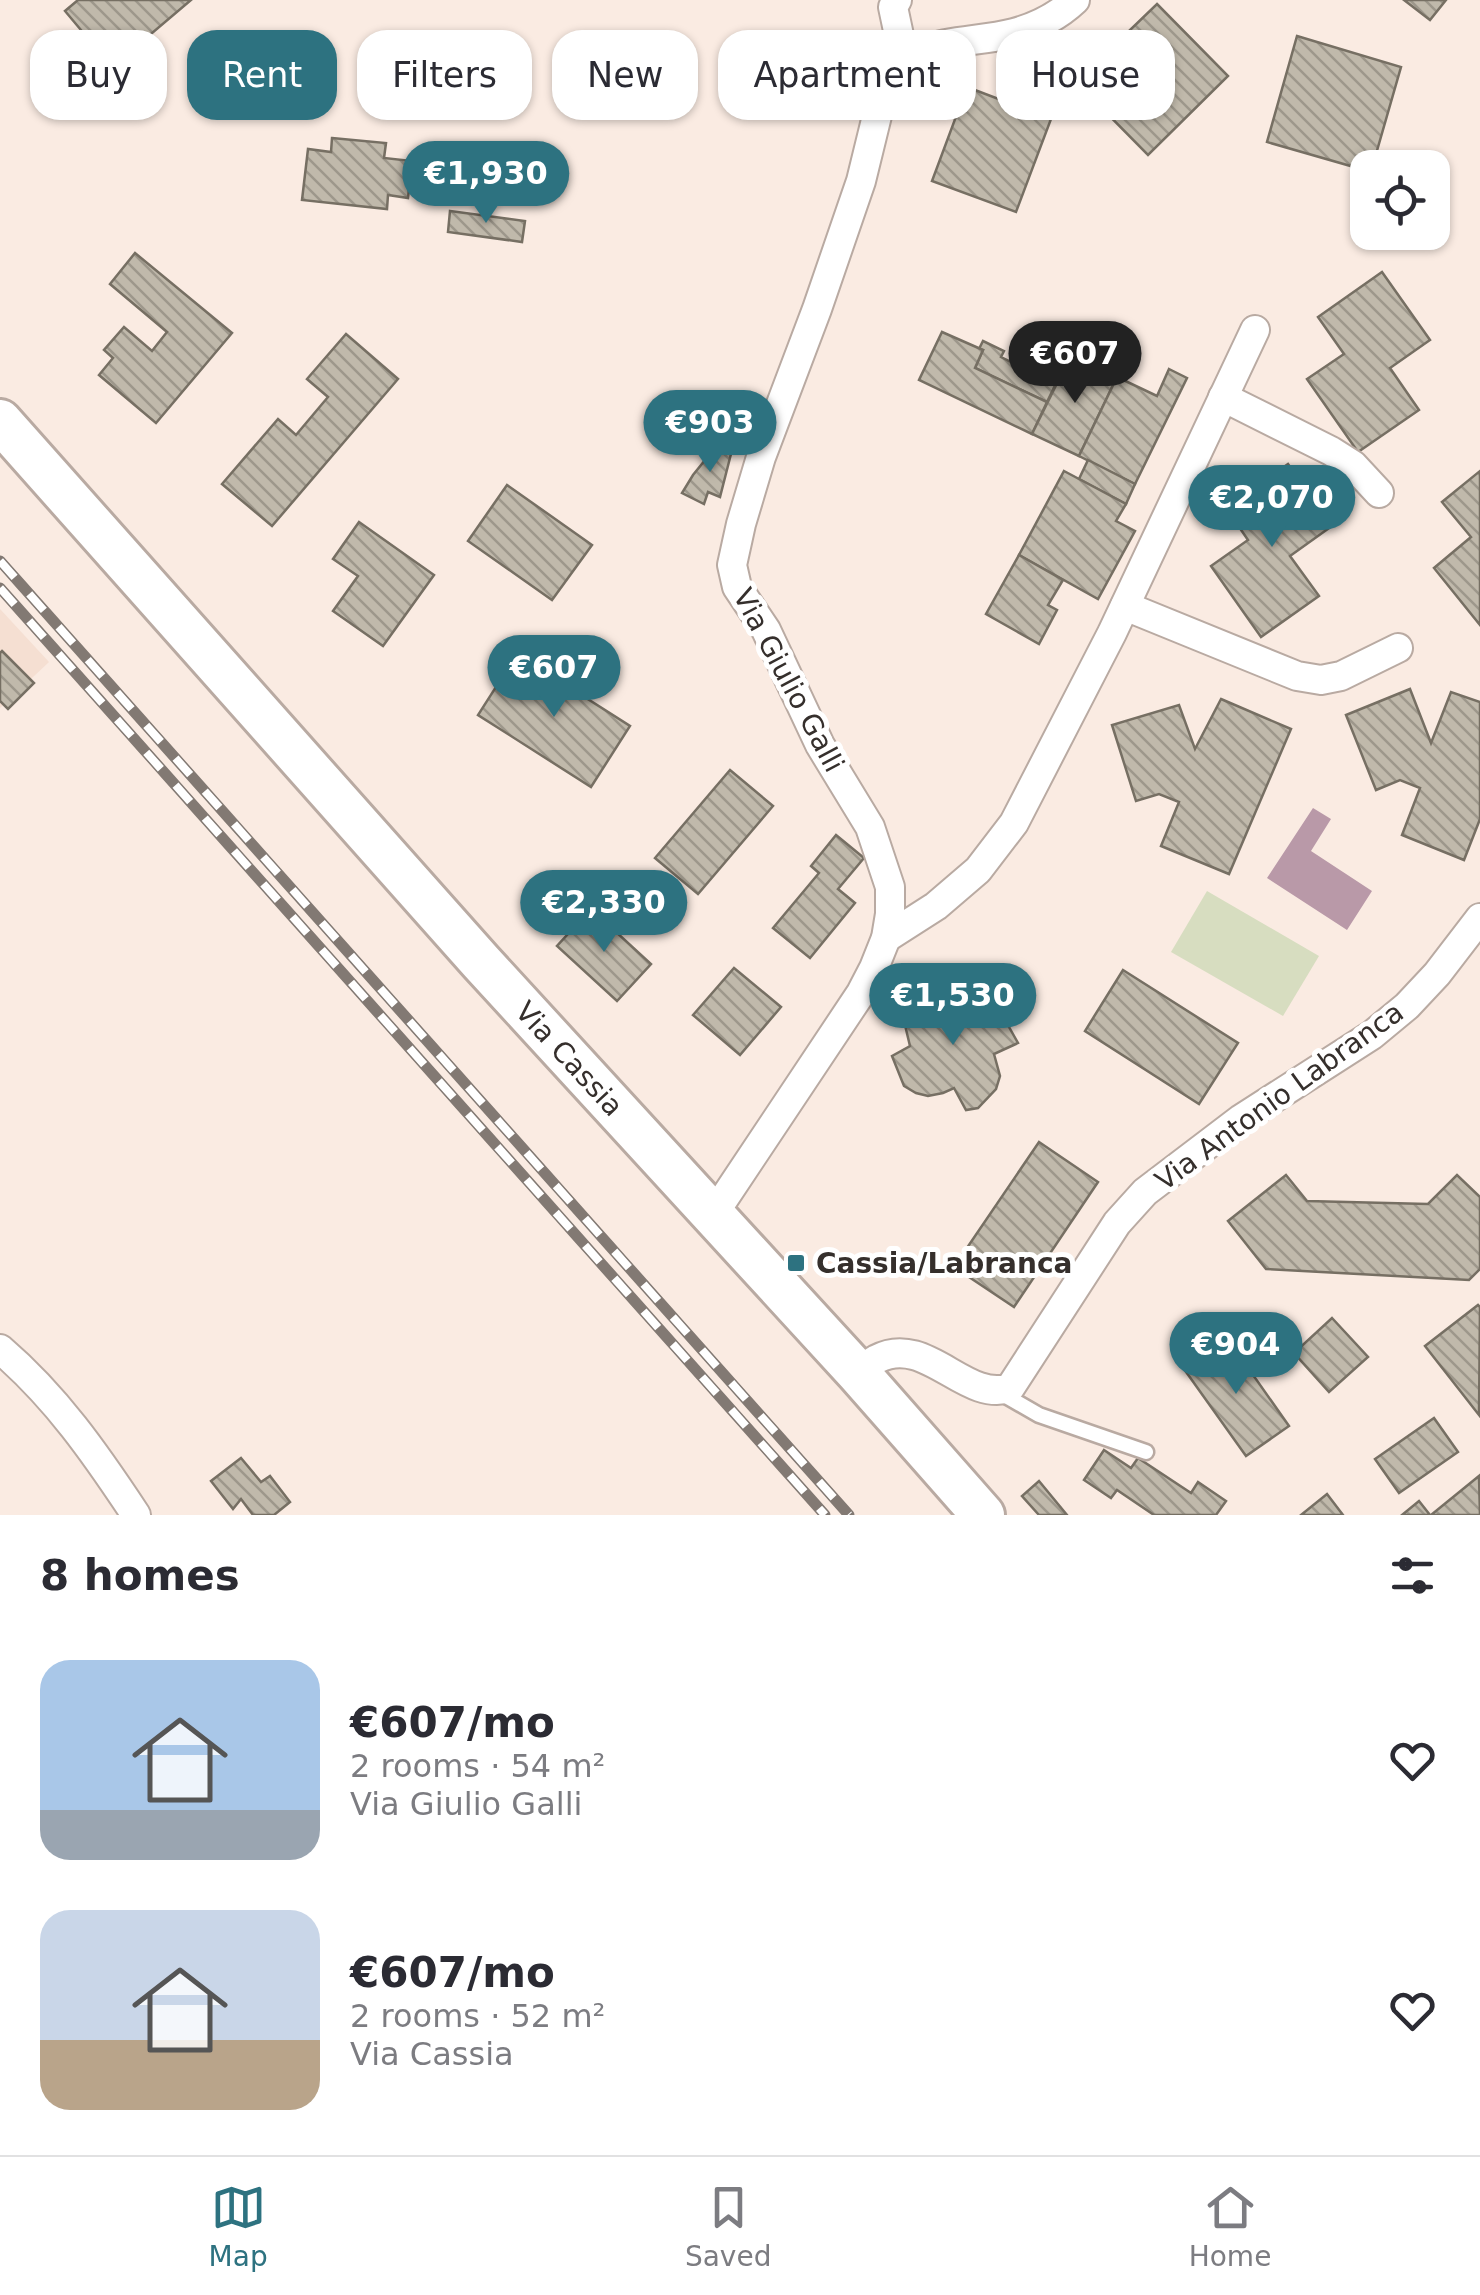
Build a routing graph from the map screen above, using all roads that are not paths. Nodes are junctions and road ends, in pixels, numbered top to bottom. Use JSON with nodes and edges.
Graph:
{"nodes":[{"id":1,"x":897,"y":0,"type":"edge"},
{"id":2,"x":1075,"y":0,"type":"edge"},
{"id":3,"x":898,"y":30,"type":"edge"},
{"id":4,"x":976,"y":40,"type":"edge"},
{"id":5,"x":876,"y":120,"type":"edge"},
{"id":6,"x":1255,"y":330,"type":"dead end"},
{"id":7,"x":1223,"y":398,"type":"junction"},
{"id":8,"x":0,"y":421,"type":"edge"},
{"id":9,"x":1379,"y":493,"type":"dead end"},
{"id":10,"x":1125,"y":606,"type":"junction"},
{"id":11,"x":1398,"y":648,"type":"dead end"},
{"id":12,"x":1480,"y":918,"type":"edge"},
{"id":13,"x":886,"y":938,"type":"junction"},
{"id":14,"x":713,"y":1214,"type":"junction"},
{"id":15,"x":0,"y":1349,"type":"edge"},
{"id":16,"x":858,"y":1373,"type":"junction"},
{"id":17,"x":998,"y":1391,"type":"junction"},
{"id":18,"x":1146,"y":1452,"type":"dead end"},
{"id":19,"x":136,"y":1515,"type":"edge"},
{"id":20,"x":983,"y":1515,"type":"edge"}],
"edges":[{"from":1,"to":3,"type":"street"},
{"from":2,"to":4,"type":"street"},
{"from":5,"to":13,"type":"street","name":"Via Giulio Galli"},
{"from":6,"to":7,"type":"street"},
{"from":7,"to":9,"type":"street"},
{"from":7,"to":10,"type":"street"},
{"from":8,"to":14,"type":"main road","name":"Via Cassia"},
{"from":10,"to":11,"type":"street"},
{"from":10,"to":13,"type":"street"},
{"from":12,"to":17,"type":"street","name":"Via Antonio Labranca"},
{"from":13,"to":14,"type":"street","name":"Via Giulio Galli"},
{"from":14,"to":16,"type":"main road","name":"Via Cassia"},
{"from":15,"to":19,"type":"street"},
{"from":16,"to":17,"type":"street"},
{"from":16,"to":20,"type":"main road","name":"Via Cassia"},
{"from":17,"to":18,"type":"lane"}]}
